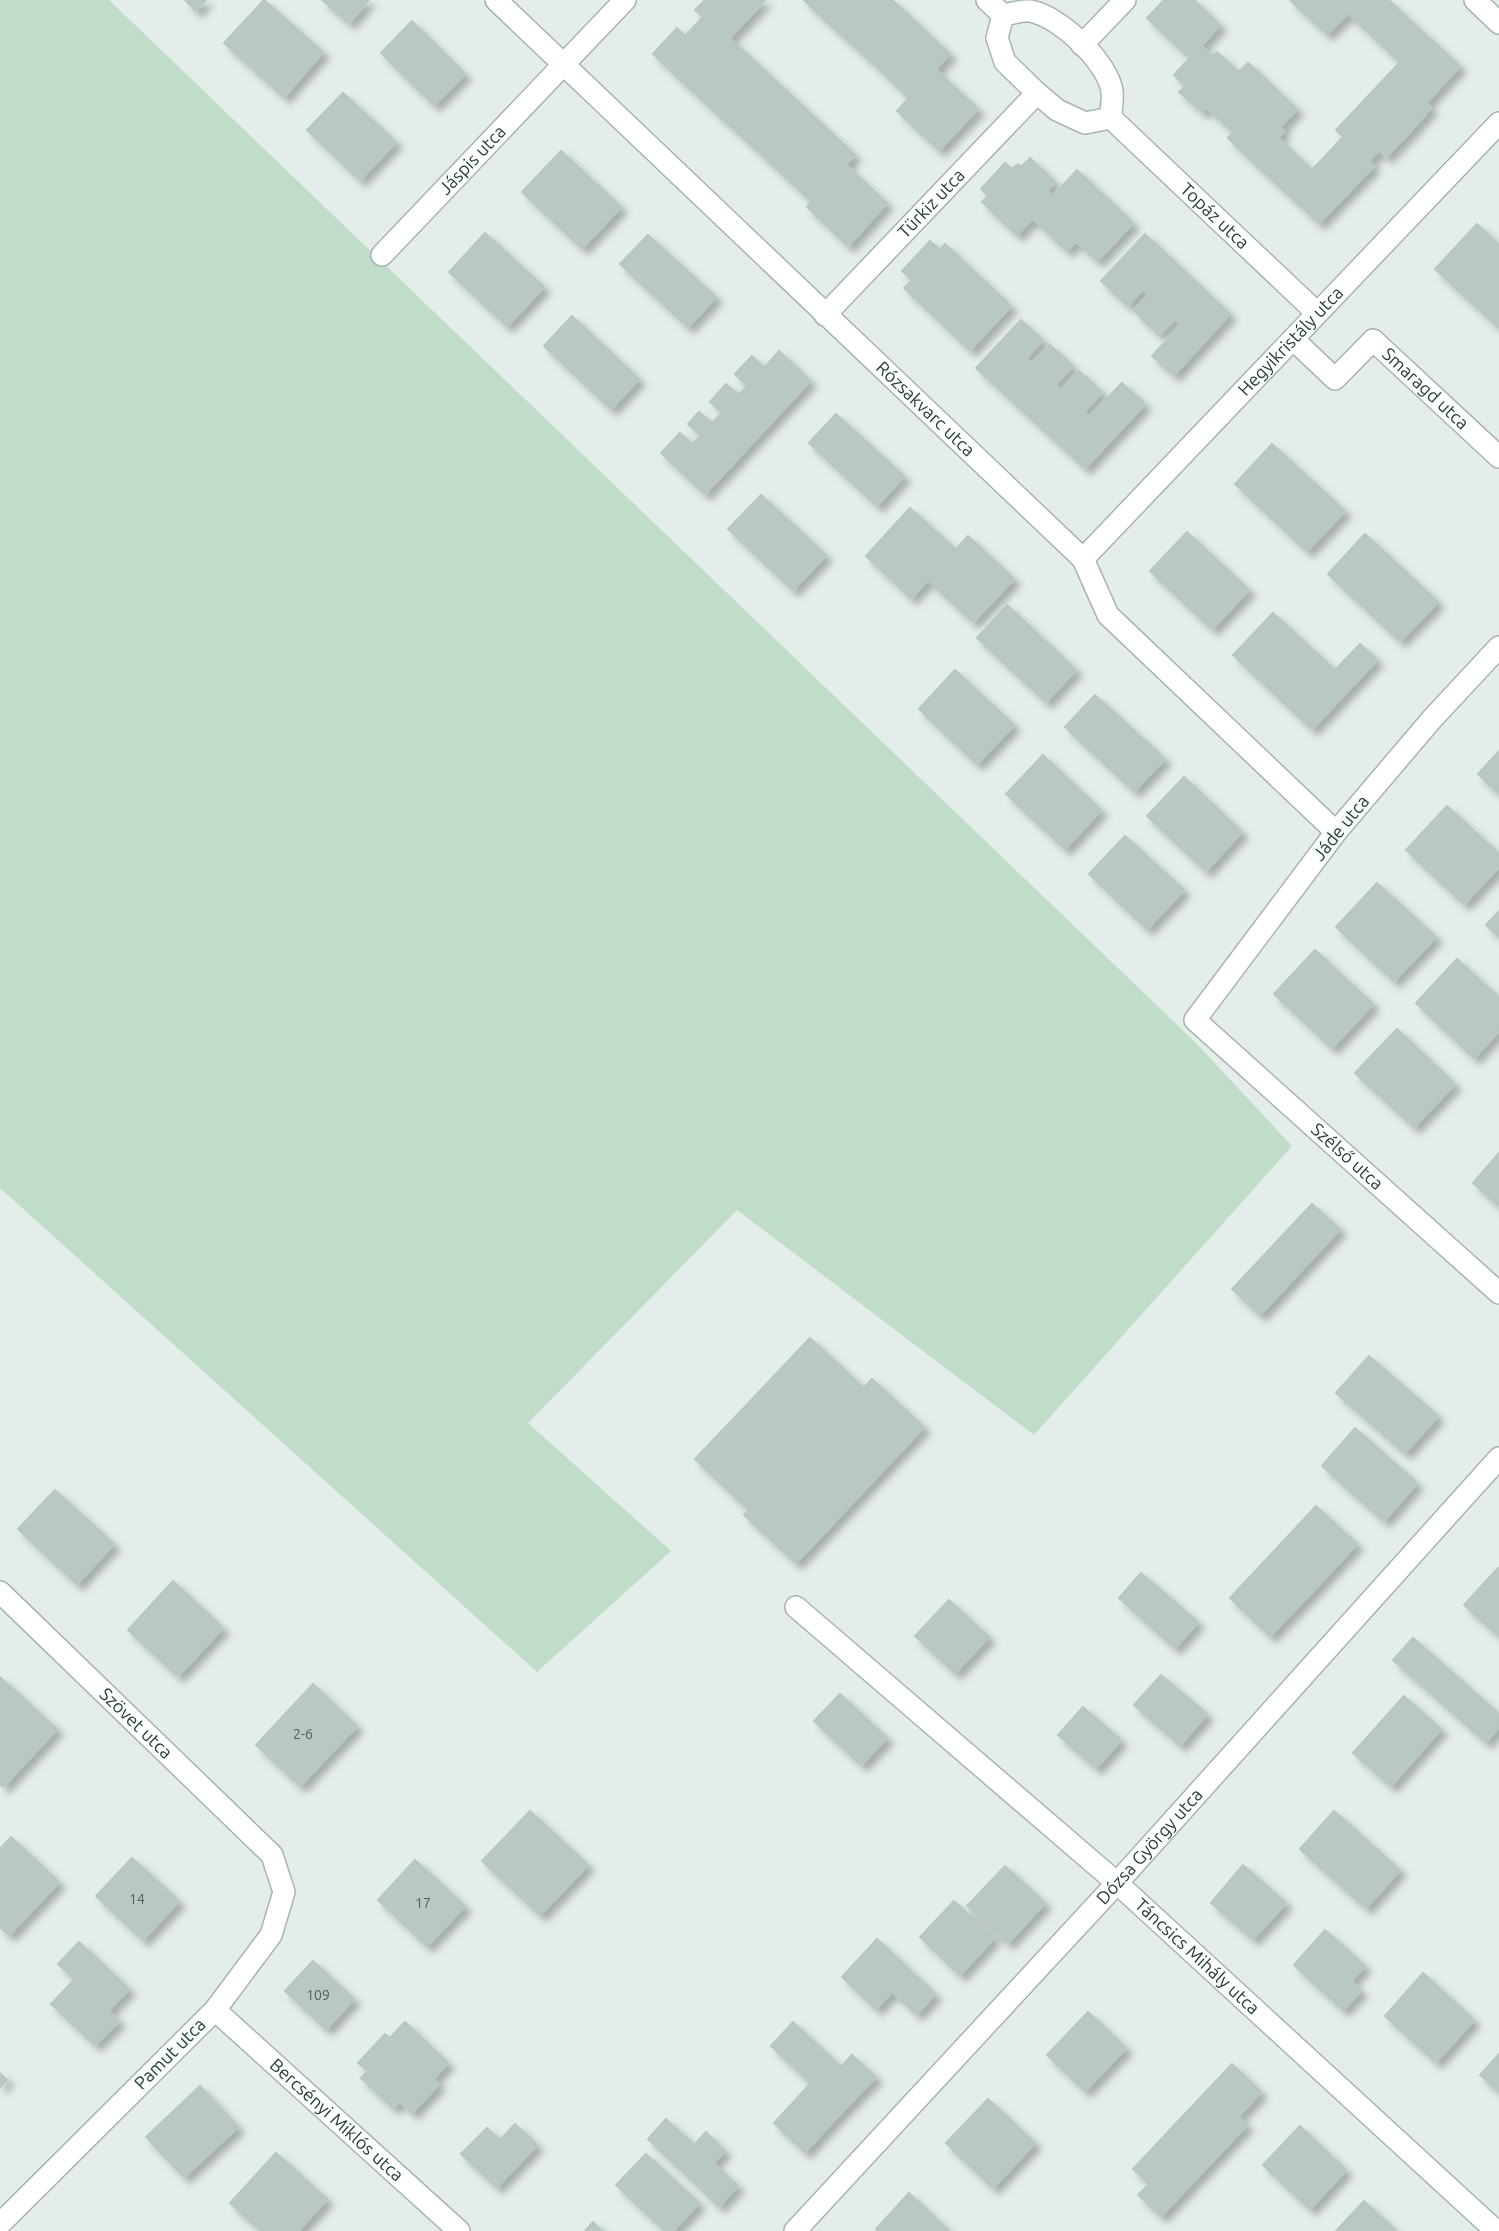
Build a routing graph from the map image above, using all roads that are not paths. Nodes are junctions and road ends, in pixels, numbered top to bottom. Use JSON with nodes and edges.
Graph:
{"nodes":[{"id":1,"x":496,"y":0,"type":"edge"},
{"id":2,"x":625,"y":0,"type":"edge"},
{"id":3,"x":987,"y":0,"type":"edge"},
{"id":4,"x":1125,"y":0,"type":"edge"},
{"id":5,"x":1475,"y":0,"type":"edge"},
{"id":6,"x":1003,"y":15,"type":"junction"},
{"id":7,"x":1499,"y":23,"type":"edge"},
{"id":8,"x":1082,"y":45,"type":"junction"},
{"id":9,"x":564,"y":64,"type":"junction"},
{"id":10,"x":1037,"y":93,"type":"junction"},
{"id":11,"x":1111,"y":118,"type":"junction"},
{"id":12,"x":1499,"y":123,"type":"edge"},
{"id":13,"x":382,"y":254,"type":"dead end"},
{"id":14,"x":1317,"y":313,"type":"junction"},
{"id":15,"x":825,"y":315,"type":"junction"},
{"id":16,"x":1293,"y":339,"type":"junction"},
{"id":17,"x":1499,"y":457,"type":"edge"},
{"id":18,"x":1083,"y":559,"type":"junction"},
{"id":19,"x":1499,"y":647,"type":"edge"},
{"id":20,"x":1336,"y":832,"type":"junction"},
{"id":21,"x":1195,"y":1020,"type":"joint"},
{"id":22,"x":1499,"y":1293,"type":"edge"},
{"id":23,"x":1499,"y":1458,"type":"edge"},
{"id":24,"x":0,"y":1592,"type":"edge"},
{"id":25,"x":796,"y":1607,"type":"dead end"},
{"id":26,"x":272,"y":1855,"type":"joint"},
{"id":27,"x":1117,"y":1884,"type":"junction"},
{"id":28,"x":215,"y":2010,"type":"junction"},
{"id":29,"x":0,"y":2224,"type":"edge"},
{"id":30,"x":459,"y":2231,"type":"edge"},
{"id":31,"x":795,"y":2231,"type":"edge"},
{"id":32,"x":1496,"y":2231,"type":"edge"}],
"edges":[{"from":1,"to":9,"type":"street","name":"Rózsakvarc utca"},
{"from":2,"to":9,"type":"street","name":"Jáspis utca"},
{"from":3,"to":6,"type":"street"},
{"from":4,"to":8,"type":"street"},
{"from":5,"to":7,"type":"street"},
{"from":6,"to":8,"type":"street"},
{"from":6,"to":10,"type":"street"},
{"from":8,"to":11,"type":"street"},
{"from":9,"to":13,"type":"street","name":"Jáspis utca"},
{"from":9,"to":15,"type":"street","name":"Rózsakvarc utca"},
{"from":10,"to":11,"type":"street"},
{"from":10,"to":15,"type":"street","name":"Türkiz utca"},
{"from":11,"to":14,"type":"street","name":"Topáz utca"},
{"from":12,"to":14,"type":"street","name":"Hegyikristály utca"},
{"from":14,"to":16,"type":"street","name":"Hegyikristály utca"},
{"from":15,"to":18,"type":"street","name":"Rózsakvarc utca"},
{"from":16,"to":17,"type":"street","name":"Smaragd utca"},
{"from":16,"to":18,"type":"street","name":"Hegyikristály utca"},
{"from":18,"to":20,"type":"street","name":"Rózsakvarc utca"},
{"from":19,"to":20,"type":"street","name":"Jáde utca"},
{"from":20,"to":21,"type":"street","name":"Jáde utca"},
{"from":21,"to":22,"type":"street","name":"Szélső utca"},
{"from":23,"to":27,"type":"street","name":"Dózsa György utca"},
{"from":24,"to":26,"type":"street","name":"Szövet utca"},
{"from":25,"to":27,"type":"street","name":"Táncsics Mihály utca"},
{"from":26,"to":28,"type":"street","name":"Pamut utca"},
{"from":27,"to":31,"type":"street","name":"Dózsa György utca"},
{"from":27,"to":32,"type":"street","name":"Táncsics Mihály utca"},
{"from":28,"to":29,"type":"street","name":"Pamut utca"},
{"from":28,"to":30,"type":"street","name":"Bercsényi Miklós utca"}]}
